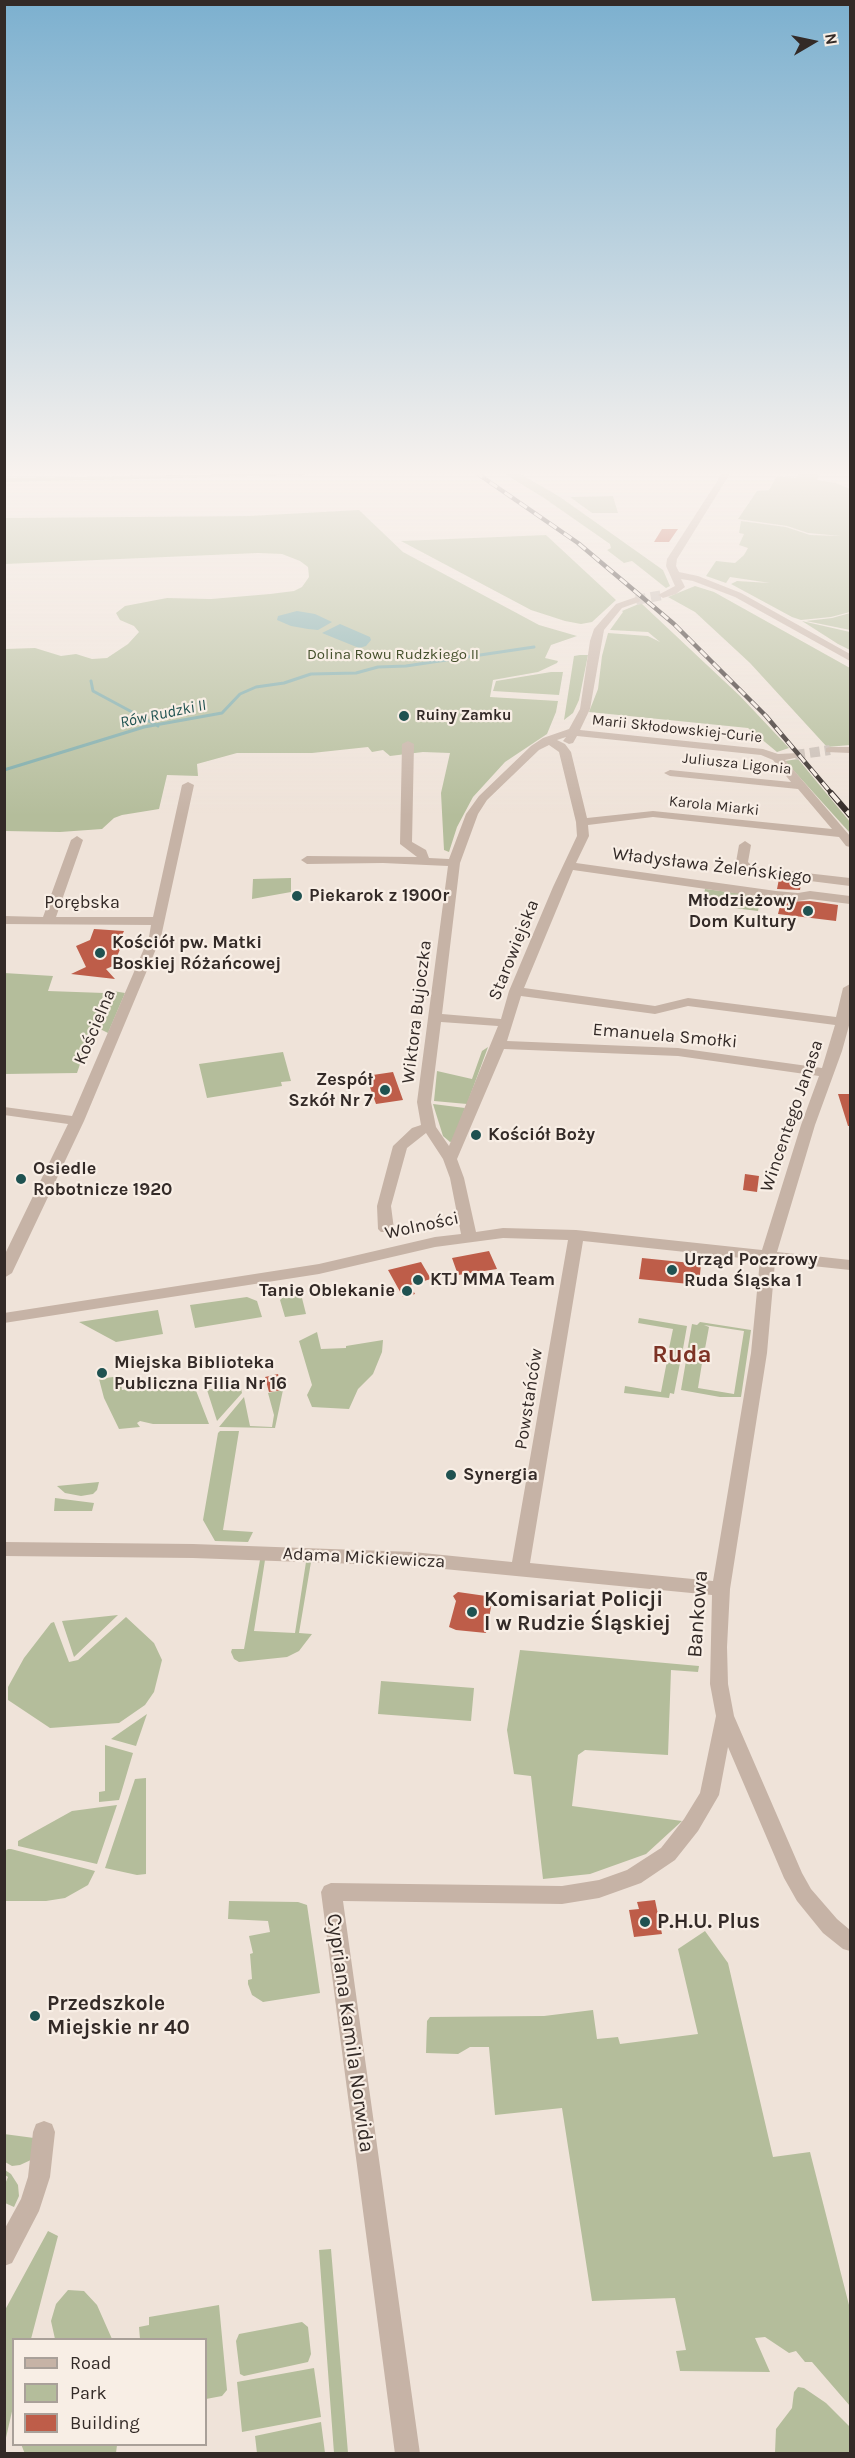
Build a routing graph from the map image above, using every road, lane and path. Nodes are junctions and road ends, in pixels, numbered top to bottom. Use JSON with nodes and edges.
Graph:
{"nodes":[{"id":1,"x":679,"y":587,"type":"edge"},
{"id":2,"x":717,"y":587,"type":"edge"},
{"id":3,"x":663,"y":595,"type":"tunnel mouth"},
{"id":4,"x":636,"y":600,"type":"tunnel mouth"},
{"id":5,"x":850,"y":658,"type":"edge"},
{"id":6,"x":572,"y":732,"type":"junction"},
{"id":7,"x":547,"y":740,"type":"junction"},
{"id":8,"x":408,"y":744,"type":"dead end"},
{"id":9,"x":830,"y":750,"type":"tunnel mouth"},
{"id":10,"x":850,"y":750,"type":"edge"},
{"id":11,"x":565,"y":752,"type":"junction"},
{"id":12,"x":795,"y":755,"type":"tunnel mouth"},
{"id":13,"x":777,"y":758,"type":"junction"},
{"id":14,"x":670,"y":772,"type":"dead end"},
{"id":15,"x":188,"y":785,"type":"dead end"},
{"id":16,"x":800,"y":786,"type":"junction"},
{"id":17,"x":582,"y":822,"type":"junction"},
{"id":18,"x":847,"y":838,"type":"edge"},
{"id":19,"x":77,"y":840,"type":"dead end"},
{"id":20,"x":746,"y":845,"type":"dead end"},
{"id":21,"x":307,"y":860,"type":"dead end"},
{"id":22,"x":424,"y":862,"type":"junction"},
{"id":23,"x":454,"y":863,"type":"junction"},
{"id":24,"x":569,"y":866,"type":"junction"},
{"id":25,"x":850,"y":882,"type":"edge"},
{"id":26,"x":850,"y":900,"type":"edge"},
{"id":27,"x":4,"y":920,"type":"edge"},
{"id":28,"x":48,"y":921,"type":"junction"},
{"id":29,"x":159,"y":921,"type":"junction"},
{"id":30,"x":850,"y":988,"type":"edge"},
{"id":31,"x":516,"y":991,"type":"junction"},
{"id":32,"x":436,"y":1018,"type":"junction"},
{"id":33,"x":843,"y":1022,"type":"junction"},
{"id":34,"x":505,"y":1023,"type":"junction"},
{"id":35,"x":499,"y":1045,"type":"junction"},
{"id":36,"x":827,"y":1073,"type":"junction"},
{"id":37,"x":4,"y":1111,"type":"edge"},
{"id":38,"x":77,"y":1121,"type":"junction"},
{"id":39,"x":429,"y":1127,"type":"junction"},
{"id":40,"x":450,"y":1159,"type":"junction"},
{"id":41,"x":386,"y":1229,"type":"dead end"},
{"id":42,"x":576,"y":1235,"type":"junction"},
{"id":43,"x":469,"y":1236,"type":"junction"},
{"id":44,"x":769,"y":1256,"type":"junction"},
{"id":45,"x":850,"y":1265,"type":"edge"},
{"id":46,"x":4,"y":1273,"type":"edge"},
{"id":47,"x":4,"y":1318,"type":"edge"},
{"id":48,"x":4,"y":1549,"type":"edge"},
{"id":49,"x":520,"y":1569,"type":"junction"},
{"id":50,"x":721,"y":1589,"type":"junction"},
{"id":51,"x":725,"y":1716,"type":"junction"},
{"id":52,"x":850,"y":1942,"type":"edge"},
{"id":53,"x":44,"y":2132,"type":"dead end"},
{"id":54,"x":4,"y":2255,"type":"edge"},
{"id":55,"x":408,"y":2454,"type":"edge"}],
"edges":[{"from":1,"to":3,"type":"street"},
{"from":2,"to":5,"type":"street"},
{"from":4,"to":6,"type":"street"},
{"from":6,"to":7,"type":"street","name":"Wiktora Bujoczka"},
{"from":6,"to":11,"type":"street"},
{"from":6,"to":13,"type":"street","name":"Marii Skłodowskiej-Curie"},
{"from":7,"to":11,"type":"street"},
{"from":7,"to":23,"type":"street","name":"Wiktora Bujoczka"},
{"from":8,"to":22,"type":"street"},
{"from":9,"to":10,"type":"street"},
{"from":11,"to":17,"type":"street","name":"Starowiejska"},
{"from":12,"to":13,"type":"street"},
{"from":13,"to":16,"type":"street"},
{"from":14,"to":16,"type":"street","name":"Juliusza Ligonia"},
{"from":15,"to":29,"type":"street","name":"Kościelna"},
{"from":16,"to":18,"type":"street"},
{"from":17,"to":18,"type":"street","name":"Karola Miarki"},
{"from":17,"to":24,"type":"street","name":"Starowiejska"},
{"from":19,"to":28,"type":"street"},
{"from":20,"to":25,"type":"street","name":"Władysława Żeleńskiego"},
{"from":21,"to":22,"type":"street"},
{"from":22,"to":23,"type":"street"},
{"from":23,"to":32,"type":"street","name":"Wiktora Bujoczka"},
{"from":24,"to":26,"type":"street","name":"Władysława Żeleńskiego"},
{"from":24,"to":31,"type":"street","name":"Starowiejska"},
{"from":27,"to":28,"type":"street","name":"Porębska"},
{"from":28,"to":29,"type":"street","name":"Porębska"},
{"from":29,"to":38,"type":"street","name":"Kościelna"},
{"from":30,"to":33,"type":"street","name":"Wincentego Janasa"},
{"from":31,"to":33,"type":"street"},
{"from":31,"to":34,"type":"street","name":"Starowiejska"},
{"from":32,"to":34,"type":"street"},
{"from":32,"to":39,"type":"street","name":"Wiktora Bujoczka"},
{"from":33,"to":36,"type":"street","name":"Wincentego Janasa"},
{"from":34,"to":35,"type":"street","name":"Starowiejska"},
{"from":35,"to":36,"type":"street","name":"Emanuela Smołki"},
{"from":35,"to":40,"type":"street","name":"Starowiejska"},
{"from":36,"to":44,"type":"street","name":"Wincentego Janasa"},
{"from":37,"to":38,"type":"street"},
{"from":38,"to":46,"type":"street","name":"Kościelna"},
{"from":39,"to":40,"type":"street","name":"Wiktora Bujoczka"},
{"from":39,"to":41,"type":"street"},
{"from":40,"to":43,"type":"street","name":"Wiktora Bujoczka"},
{"from":42,"to":43,"type":"street","name":"Wolności"},
{"from":42,"to":44,"type":"street","name":"Wolności"},
{"from":42,"to":49,"type":"street","name":"Powstańców"},
{"from":43,"to":47,"type":"street","name":"Wolności"},
{"from":44,"to":45,"type":"street","name":"Wolności"},
{"from":44,"to":50,"type":"street","name":"Bankowa"},
{"from":48,"to":49,"type":"street","name":"Adama Mickiewicza"},
{"from":49,"to":50,"type":"street","name":"Adama Mickiewicza"},
{"from":50,"to":51,"type":"street","name":"Bankowa"},
{"from":51,"to":52,"type":"street","name":"Bankowa"},
{"from":51,"to":55,"type":"street","name":"Cypriana Kamila Norwida"},
{"from":53,"to":54,"type":"street"}]}
